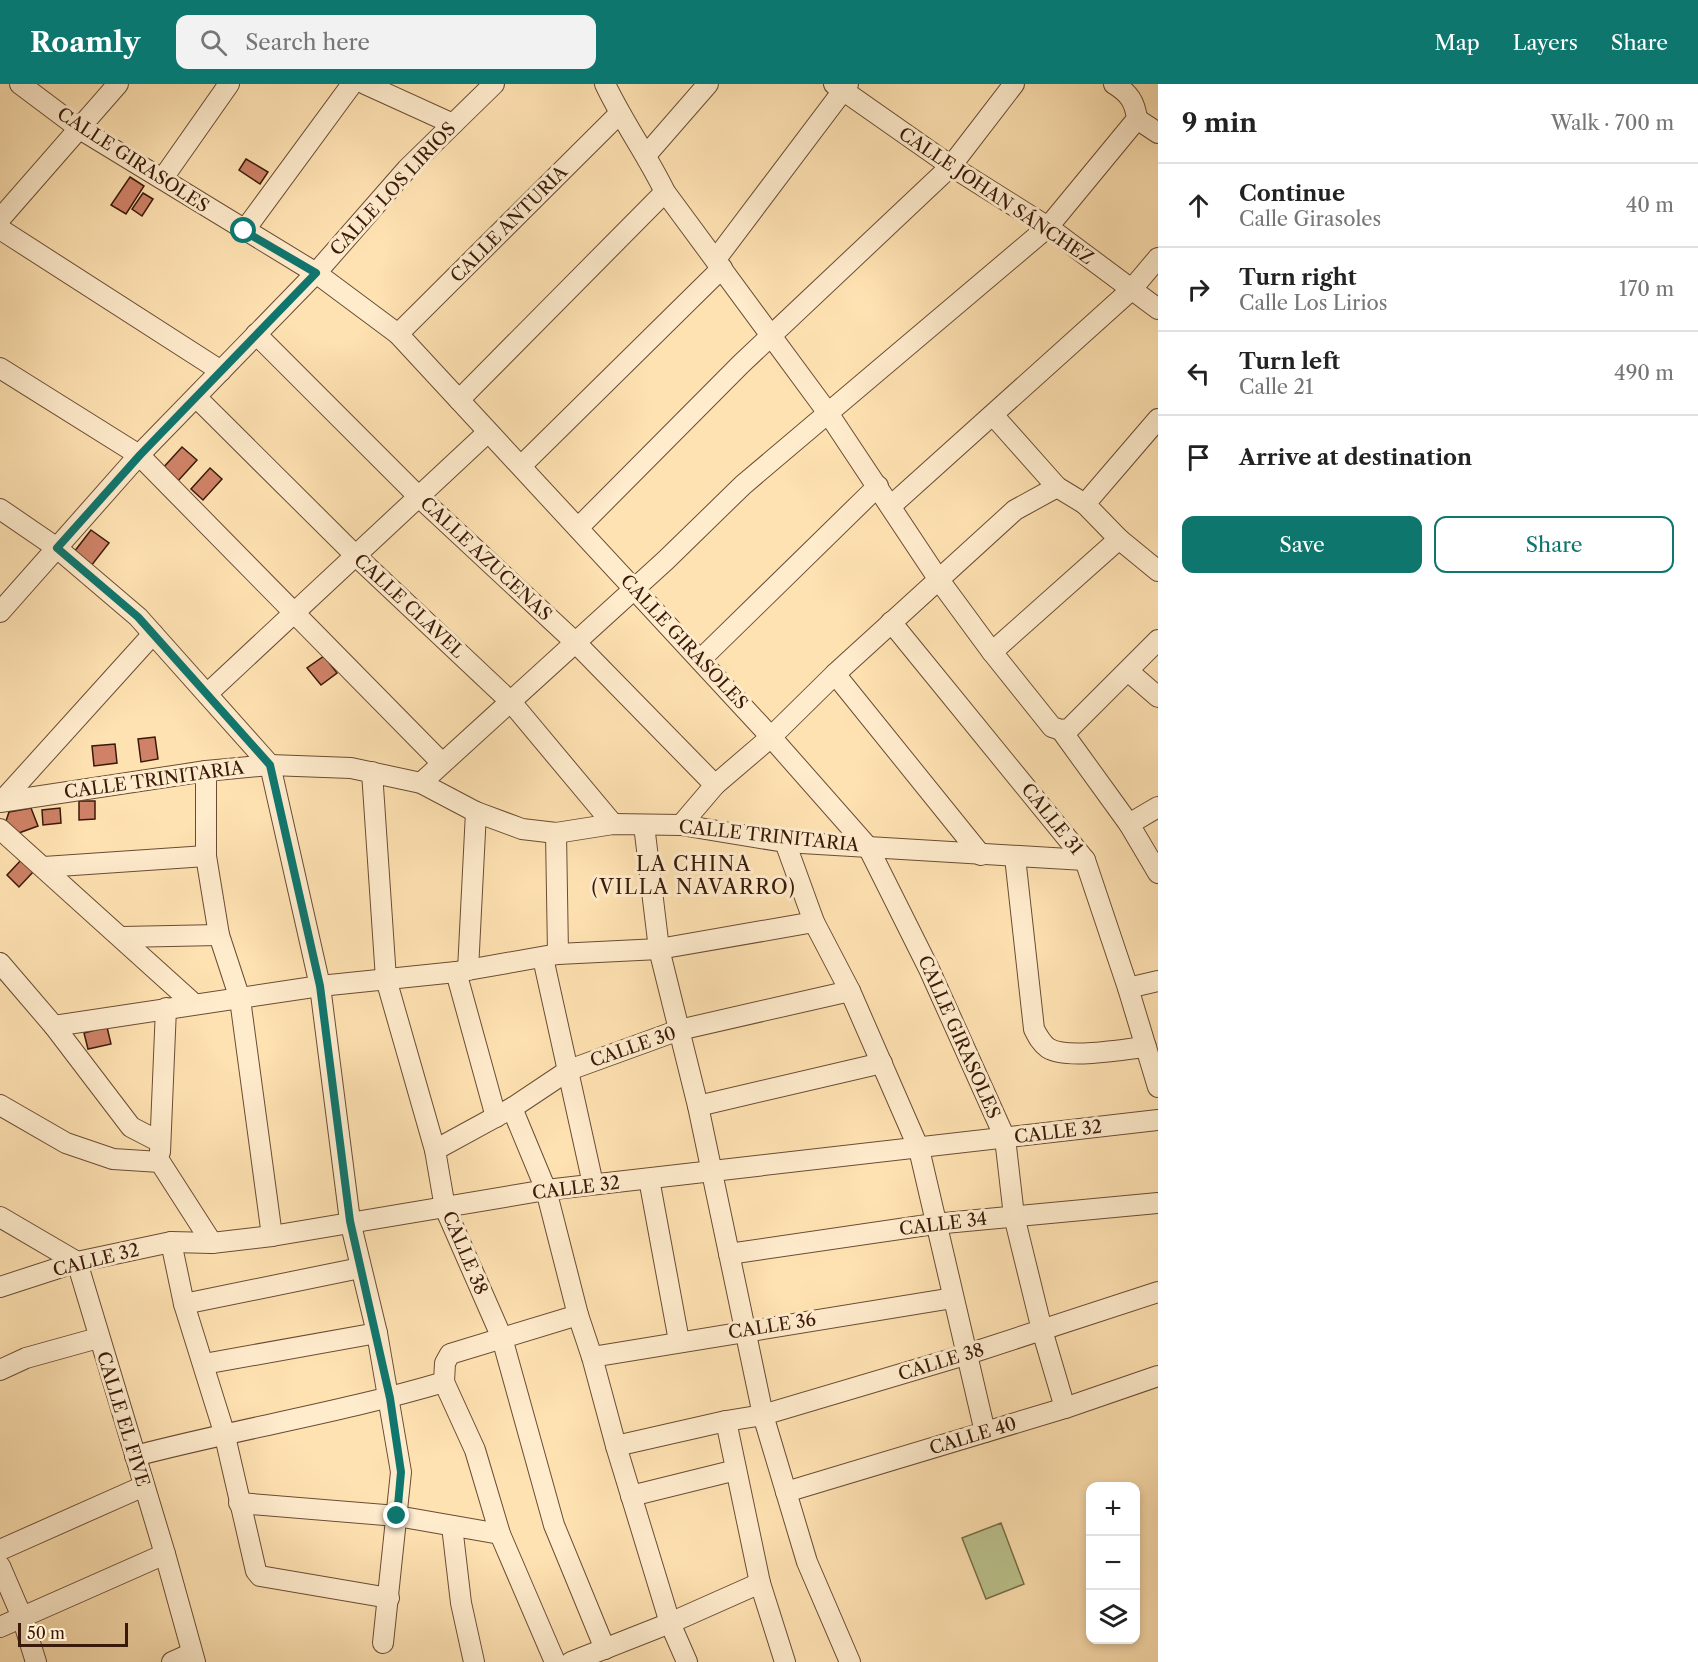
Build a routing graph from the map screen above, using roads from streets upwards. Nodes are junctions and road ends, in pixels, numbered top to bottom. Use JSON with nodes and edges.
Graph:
{"nodes":[{"id":1,"x":20,"y":84,"type":"edge"},
{"id":2,"x":229,"y":84,"type":"edge"},
{"id":3,"x":352,"y":84,"type":"edge"},
{"id":4,"x":365,"y":84,"type":"edge"},
{"id":5,"x":494,"y":84,"type":"edge"},
{"id":6,"x":605,"y":84,"type":"edge"},
{"id":7,"x":708,"y":84,"type":"edge"},
{"id":8,"x":1014,"y":84,"type":"edge"},
{"id":9,"x":1114,"y":84,"type":"edge"},
{"id":10,"x":112,"y":86,"type":"edge"},
{"id":11,"x":842,"y":86,"type":"edge"},
{"id":12,"x":619,"y":114,"type":"junction"},
{"id":13,"x":1137,"y":119,"type":"junction"},
{"id":14,"x":453,"y":124,"type":"junction"},
{"id":15,"x":80,"y":129,"type":"junction"},
{"id":16,"x":1158,"y":133,"type":"edge"},
{"id":17,"x":646,"y":154,"type":"junction"},
{"id":18,"x":951,"y":166,"type":"junction"},
{"id":19,"x":163,"y":178,"type":"junction"},
{"id":20,"x":665,"y":192,"type":"junction"},
{"id":21,"x":0,"y":219,"type":"edge"},
{"id":22,"x":1048,"y":227,"type":"junction"},
{"id":23,"x":0,"y":229,"type":"edge"},
{"id":24,"x":244,"y":231,"type":"junction"},
{"id":25,"x":1158,"y":258,"type":"edge"},
{"id":26,"x":719,"y":263,"type":"junction"},
{"id":27,"x":316,"y":273,"type":"junction"},
{"id":28,"x":1131,"y":290,"type":"junction"},
{"id":29,"x":1158,"y":309,"type":"edge"},
{"id":30,"x":256,"y":334,"type":"junction"},
{"id":31,"x":398,"y":334,"type":"junction"},
{"id":32,"x":771,"y":338,"type":"junction"},
{"id":33,"x":0,"y":368,"type":"edge"},
{"id":34,"x":220,"y":371,"type":"junction"},
{"id":35,"x":196,"y":397,"type":"junction"},
{"id":36,"x":459,"y":400,"type":"junction"},
{"id":37,"x":828,"y":413,"type":"junction"},
{"id":38,"x":993,"y":415,"type":"junction"},
{"id":39,"x":1158,"y":418,"type":"edge"},
{"id":40,"x":488,"y":432,"type":"junction"},
{"id":41,"x":140,"y":455,"type":"junction"},
{"id":42,"x":521,"y":466,"type":"junction"},
{"id":43,"x":878,"y":486,"type":"junction"},
{"id":44,"x":1057,"y":487,"type":"junction"},
{"id":45,"x":417,"y":495,"type":"junction"},
{"id":46,"x":1085,"y":504,"type":"junction"},
{"id":47,"x":892,"y":505,"type":"junction"},
{"id":48,"x":0,"y":509,"type":"edge"},
{"id":49,"x":578,"y":528,"type":"junction"},
{"id":50,"x":1119,"y":539,"type":"junction"},
{"id":51,"x":57,"y":548,"type":"junction"},
{"id":52,"x":355,"y":555,"type":"junction"},
{"id":53,"x":1158,"y":571,"type":"edge"},
{"id":54,"x":939,"y":580,"type":"junction"},
{"id":55,"x":634,"y":589,"type":"junction"},
{"id":56,"x":0,"y":612,"type":"edge"},
{"id":57,"x":294,"y":613,"type":"junction"},
{"id":58,"x":891,"y":622,"type":"junction"},
{"id":59,"x":153,"y":634,"type":"junction"},
{"id":60,"x":1158,"y":640,"type":"edge"},
{"id":61,"x":576,"y":643,"type":"junction"},
{"id":62,"x":992,"y":652,"type":"junction"},
{"id":63,"x":700,"y":660,"type":"junction"},
{"id":64,"x":1128,"y":671,"type":"junction"},
{"id":65,"x":835,"y":674,"type":"junction"},
{"id":66,"x":207,"y":694,"type":"junction"},
{"id":67,"x":1158,"y":697,"type":"edge"},
{"id":68,"x":511,"y":702,"type":"junction"},
{"id":69,"x":1061,"y":730,"type":"junction"},
{"id":70,"x":771,"y":737,"type":"junction"},
{"id":71,"x":442,"y":763,"type":"junction"},
{"id":72,"x":270,"y":765,"type":"junction"},
{"id":73,"x":206,"y":771,"type":"junction"},
{"id":74,"x":372,"y":772,"type":"junction"},
{"id":75,"x":421,"y":783,"type":"junction"},
{"id":76,"x":715,"y":785,"type":"junction"},
{"id":77,"x":1,"y":801,"type":"edge"},
{"id":78,"x":1158,"y":807,"type":"edge"},
{"id":79,"x":476,"y":812,"type":"junction"},
{"id":80,"x":613,"y":824,"type":"junction"},
{"id":81,"x":1129,"y":824,"type":"junction"},
{"id":82,"x":645,"y":825,"type":"junction"},
{"id":83,"x":681,"y":825,"type":"junction"},
{"id":84,"x":0,"y":829,"type":"edge"},
{"id":85,"x":555,"y":833,"type":"junction"},
{"id":86,"x":785,"y":842,"type":"junction"},
{"id":87,"x":868,"y":847,"type":"junction"},
{"id":88,"x":981,"y":855,"type":"junction"},
{"id":89,"x":206,"y":856,"type":"junction"},
{"id":90,"x":1015,"y":857,"type":"junction"},
{"id":91,"x":1085,"y":860,"type":"junction"},
{"id":92,"x":44,"y":867,"type":"junction"},
{"id":93,"x":1158,"y":873,"type":"edge"},
{"id":94,"x":814,"y":922,"type":"junction"},
{"id":95,"x":219,"y":935,"type":"junction"},
{"id":96,"x":122,"y":937,"type":"junction"},
{"id":97,"x":659,"y":949,"type":"junction"},
{"id":98,"x":550,"y":956,"type":"junction"},
{"id":99,"x":0,"y":963,"type":"edge"},
{"id":100,"x":462,"y":971,"type":"junction"},
{"id":101,"x":386,"y":979,"type":"junction"},
{"id":102,"x":1158,"y":981,"type":"edge"},
{"id":103,"x":320,"y":986,"type":"junction"},
{"id":104,"x":1128,"y":988,"type":"junction"},
{"id":105,"x":850,"y":991,"type":"junction"},
{"id":106,"x":240,"y":999,"type":"junction"},
{"id":107,"x":194,"y":1004,"type":"junction"},
{"id":108,"x":166,"y":1008,"type":"junction"},
{"id":109,"x":54,"y":1026,"type":"junction"},
{"id":110,"x":679,"y":1030,"type":"junction"},
{"id":111,"x":1146,"y":1047,"type":"junction"},
{"id":112,"x":882,"y":1063,"type":"junction"},
{"id":113,"x":569,"y":1070,"type":"junction"},
{"id":114,"x":1158,"y":1087,"type":"edge"},
{"id":115,"x":0,"y":1105,"type":"edge"},
{"id":116,"x":698,"y":1106,"type":"junction"},
{"id":117,"x":504,"y":1112,"type":"junction"},
{"id":118,"x":1158,"y":1120,"type":"edge"},
{"id":119,"x":1005,"y":1138,"type":"junction"},
{"id":120,"x":160,"y":1142,"type":"junction"},
{"id":121,"x":919,"y":1149,"type":"junction"},
{"id":122,"x":435,"y":1150,"type":"junction"},
{"id":123,"x":160,"y":1162,"type":"junction"},
{"id":124,"x":712,"y":1173,"type":"junction"},
{"id":125,"x":649,"y":1179,"type":"junction"},
{"id":126,"x":593,"y":1184,"type":"junction"},
{"id":127,"x":546,"y":1190,"type":"junction"},
{"id":128,"x":1158,"y":1203,"type":"edge"},
{"id":129,"x":445,"y":1208,"type":"junction"},
{"id":130,"x":1014,"y":1216,"type":"junction"},
{"id":131,"x":0,"y":1217,"type":"edge"},
{"id":132,"x":350,"y":1221,"type":"junction"},
{"id":133,"x":934,"y":1224,"type":"junction"},
{"id":134,"x":272,"y":1236,"type":"junction"},
{"id":135,"x":171,"y":1242,"type":"junction"},
{"id":136,"x":212,"y":1243,"type":"junction"},
{"id":137,"x":729,"y":1254,"type":"junction"},
{"id":138,"x":77,"y":1262,"type":"junction"},
{"id":139,"x":360,"y":1268,"type":"junction"},
{"id":140,"x":0,"y":1287,"type":"edge"},
{"id":141,"x":1158,"y":1292,"type":"edge"},
{"id":142,"x":953,"y":1298,"type":"junction"},
{"id":143,"x":184,"y":1304,"type":"junction"},
{"id":144,"x":578,"y":1315,"type":"junction"},
{"id":145,"x":744,"y":1330,"type":"junction"},
{"id":146,"x":1042,"y":1330,"type":"junction"},
{"id":147,"x":377,"y":1334,"type":"junction"},
{"id":148,"x":98,"y":1338,"type":"junction"},
{"id":149,"x":502,"y":1338,"type":"junction"},
{"id":150,"x":680,"y":1341,"type":"junction"},
{"id":151,"x":965,"y":1355,"type":"junction"},
{"id":152,"x":592,"y":1357,"type":"junction"},
{"id":153,"x":204,"y":1364,"type":"junction"},
{"id":154,"x":0,"y":1370,"type":"edge"},
{"id":155,"x":1158,"y":1376,"type":"edge"},
{"id":156,"x":444,"y":1382,"type":"junction"},
{"id":157,"x":390,"y":1398,"type":"junction"},
{"id":158,"x":1065,"y":1408,"type":"junction"},
{"id":159,"x":763,"y":1415,"type":"junction"},
{"id":160,"x":726,"y":1421,"type":"junction"},
{"id":161,"x":985,"y":1431,"type":"junction"},
{"id":162,"x":224,"y":1432,"type":"junction"},
{"id":163,"x":616,"y":1446,"type":"junction"},
{"id":164,"x":135,"y":1456,"type":"junction"},
{"id":165,"x":736,"y":1470,"type":"junction"},
{"id":166,"x":144,"y":1486,"type":"junction"},
{"id":167,"x":786,"y":1492,"type":"junction"},
{"id":168,"x":631,"y":1496,"type":"junction"},
{"id":169,"x":239,"y":1503,"type":"junction"},
{"id":170,"x":397,"y":1516,"type":"junction"},
{"id":171,"x":452,"y":1526,"type":"junction"},
{"id":172,"x":500,"y":1534,"type":"junction"},
{"id":173,"x":0,"y":1550,"type":"edge"},
{"id":174,"x":165,"y":1554,"type":"junction"},
{"id":175,"x":0,"y":1566,"type":"edge"},
{"id":176,"x":760,"y":1583,"type":"junction"},
{"id":177,"x":389,"y":1599,"type":"junction"},
{"id":178,"x":22,"y":1617,"type":"junction"},
{"id":179,"x":670,"y":1623,"type":"junction"},
{"id":180,"x":0,"y":1627,"type":"edge"},
{"id":181,"x":383,"y":1643,"type":"dead end"},
{"id":182,"x":605,"y":1648,"type":"junction"},
{"id":183,"x":193,"y":1658,"type":"edge"},
{"id":184,"x":36,"y":1662,"type":"edge"},
{"id":185,"x":172,"y":1662,"type":"edge"},
{"id":186,"x":474,"y":1662,"type":"edge"},
{"id":187,"x":555,"y":1662,"type":"edge"},
{"id":188,"x":571,"y":1662,"type":"edge"},
{"id":189,"x":687,"y":1662,"type":"edge"},
{"id":190,"x":785,"y":1662,"type":"edge"},
{"id":191,"x":850,"y":1662,"type":"edge"}],
"edges":[{"from":1,"to":15,"type":"street","name":"CALLE GIRASOLES"},
{"from":2,"to":19,"type":"street"},
{"from":3,"to":24,"type":"street"},
{"from":4,"to":14,"type":"street"},
{"from":5,"to":14,"type":"street","name":"CALLE LOS LIRIOS"},
{"from":6,"to":12,"type":"street"},
{"from":7,"to":17,"type":"street"},
{"from":8,"to":18,"type":"street"},
{"from":9,"to":13,"type":"street"},
{"from":10,"to":15,"type":"street"},
{"from":11,"to":18,"type":"street","name":"CALLE JOHAN SÁNCHEZ"},
{"from":11,"to":26,"type":"street"},
{"from":12,"to":17,"type":"street"},
{"from":12,"to":31,"type":"street","name":"CALLE ANTURIA"},
{"from":13,"to":16,"type":"street"},
{"from":13,"to":22,"type":"street"},
{"from":14,"to":27,"type":"street","name":"CALLE LOS LIRIOS"},
{"from":15,"to":19,"type":"street","name":"CALLE GIRASOLES"},
{"from":15,"to":21,"type":"street"},
{"from":17,"to":20,"type":"street"},
{"from":18,"to":22,"type":"street","name":"CALLE JOHAN SÁNCHEZ"},
{"from":18,"to":32,"type":"street"},
{"from":19,"to":24,"type":"street","name":"CALLE GIRASOLES"},
{"from":20,"to":26,"type":"street"},
{"from":20,"to":36,"type":"street"},
{"from":22,"to":28,"type":"street","name":"CALLE JOHAN SÁNCHEZ"},
{"from":22,"to":37,"type":"street"},
{"from":23,"to":34,"type":"street"},
{"from":24,"to":27,"type":"street","name":"CALLE GIRASOLES"},
{"from":25,"to":28,"type":"street"},
{"from":26,"to":32,"type":"street"},
{"from":26,"to":42,"type":"street"},
{"from":27,"to":30,"type":"street","name":"CALLE LOS LIRIOS"},
{"from":27,"to":31,"type":"street","name":"CALLE GIRASOLES"},
{"from":28,"to":29,"type":"street","name":"CALLE JOHAN SÁNCHEZ"},
{"from":28,"to":38,"type":"street"},
{"from":30,"to":34,"type":"street","name":"CALLE LOS LIRIOS"},
{"from":30,"to":45,"type":"street","name":"CALLE AZUCENAS"},
{"from":31,"to":36,"type":"street","name":"CALLE GIRASOLES"},
{"from":32,"to":37,"type":"street"},
{"from":32,"to":49,"type":"street"},
{"from":33,"to":41,"type":"street"},
{"from":34,"to":35,"type":"street","name":"CALLE LOS LIRIOS"},
{"from":35,"to":41,"type":"street","name":"CALLE LOS LIRIOS"},
{"from":35,"to":52,"type":"street","name":"CALLE CLAVEL"},
{"from":36,"to":40,"type":"street","name":"CALLE GIRASOLES"},
{"from":37,"to":43,"type":"street"},
{"from":37,"to":55,"type":"street"},
{"from":38,"to":44,"type":"street"},
{"from":38,"to":47,"type":"street"},
{"from":39,"to":46,"type":"street"},
{"from":40,"to":42,"type":"street","name":"CALLE GIRASOLES"},
{"from":40,"to":45,"type":"street"},
{"from":41,"to":51,"type":"street","name":"CALLE LOS LIRIOS"},
{"from":41,"to":57,"type":"street"},
{"from":42,"to":49,"type":"street","name":"CALLE GIRASOLES"},
{"from":43,"to":47,"type":"street"},
{"from":43,"to":63,"type":"street"},
{"from":44,"to":46,"type":"street"},
{"from":44,"to":54,"type":"street"},
{"from":45,"to":52,"type":"street"},
{"from":45,"to":61,"type":"street","name":"CALLE AZUCENAS"},
{"from":46,"to":50,"type":"street"},
{"from":47,"to":54,"type":"street"},
{"from":48,"to":51,"type":"street"},
{"from":49,"to":55,"type":"street","name":"CALLE GIRASOLES"},
{"from":50,"to":53,"type":"street"},
{"from":50,"to":62,"type":"street"},
{"from":51,"to":56,"type":"street","name":"CALLE LOS LIRIOS"},
{"from":51,"to":59,"type":"street"},
{"from":52,"to":57,"type":"street"},
{"from":52,"to":68,"type":"street","name":"CALLE CLAVEL"},
{"from":54,"to":58,"type":"street"},
{"from":54,"to":62,"type":"street"},
{"from":55,"to":61,"type":"street"},
{"from":55,"to":63,"type":"street","name":"CALLE GIRASOLES"},
{"from":57,"to":66,"type":"street"},
{"from":57,"to":71,"type":"street"},
{"from":58,"to":65,"type":"street"},
{"from":58,"to":91,"type":"street","name":"CALLE 31"},
{"from":59,"to":66,"type":"street"},
{"from":59,"to":77,"type":"street"},
{"from":60,"to":64,"type":"street"},
{"from":61,"to":68,"type":"street"},
{"from":61,"to":76,"type":"street","name":"CALLE AZUCENAS"},
{"from":62,"to":69,"type":"street"},
{"from":63,"to":70,"type":"street","name":"CALLE GIRASOLES"},
{"from":64,"to":67,"type":"street"},
{"from":64,"to":69,"type":"street"},
{"from":65,"to":70,"type":"street"},
{"from":65,"to":88,"type":"street"},
{"from":66,"to":72,"type":"street"},
{"from":68,"to":71,"type":"street"},
{"from":68,"to":80,"type":"street","name":"CALLE CLAVEL"},
{"from":69,"to":81,"type":"street"},
{"from":70,"to":76,"type":"street"},
{"from":70,"to":87,"type":"street","name":"CALLE GIRASOLES"},
{"from":71,"to":75,"type":"street"},
{"from":72,"to":73,"type":"street","name":"CALLE TRINITARIA"},
{"from":72,"to":74,"type":"street","name":"CALLE TRINITARIA"},
{"from":72,"to":103,"type":"street"},
{"from":73,"to":77,"type":"street","name":"CALLE TRINITARIA"},
{"from":73,"to":89,"type":"street"},
{"from":74,"to":75,"type":"street","name":"CALLE TRINITARIA"},
{"from":74,"to":101,"type":"street","name":"CALLE 38"},
{"from":75,"to":79,"type":"street","name":"CALLE TRINITARIA"},
{"from":76,"to":83,"type":"street"},
{"from":78,"to":81,"type":"street"},
{"from":79,"to":85,"type":"street","name":"CALLE TRINITARIA"},
{"from":79,"to":100,"type":"street"},
{"from":80,"to":82,"type":"street","name":"CALLE TRINITARIA"},
{"from":80,"to":85,"type":"street","name":"CALLE TRINITARIA"},
{"from":81,"to":93,"type":"street"},
{"from":82,"to":83,"type":"street","name":"CALLE TRINITARIA"},
{"from":82,"to":97,"type":"street"},
{"from":83,"to":86,"type":"street","name":"CALLE TRINITARIA"},
{"from":84,"to":92,"type":"street"},
{"from":85,"to":98,"type":"street"},
{"from":86,"to":87,"type":"street","name":"CALLE TRINITARIA"},
{"from":86,"to":94,"type":"street"},
{"from":87,"to":88,"type":"street","name":"CALLE TRINITARIA"},
{"from":87,"to":119,"type":"street","name":"CALLE GIRASOLES"},
{"from":88,"to":90,"type":"street","name":"CALLE TRINITARIA"},
{"from":89,"to":92,"type":"street"},
{"from":89,"to":95,"type":"street"},
{"from":90,"to":91,"type":"street","name":"CALLE TRINITARIA"},
{"from":90,"to":111,"type":"street"},
{"from":91,"to":104,"type":"street","name":"CALLE 31"},
{"from":92,"to":96,"type":"street"},
{"from":94,"to":97,"type":"street"},
{"from":94,"to":105,"type":"street"},
{"from":95,"to":96,"type":"street"},
{"from":95,"to":106,"type":"street"},
{"from":96,"to":107,"type":"street"},
{"from":97,"to":98,"type":"street"},
{"from":97,"to":110,"type":"street"},
{"from":98,"to":100,"type":"street"},
{"from":98,"to":113,"type":"street"},
{"from":99,"to":109,"type":"street"},
{"from":100,"to":101,"type":"street"},
{"from":100,"to":117,"type":"street"},
{"from":101,"to":103,"type":"street"},
{"from":101,"to":122,"type":"street","name":"CALLE 38"},
{"from":102,"to":104,"type":"street"},
{"from":103,"to":106,"type":"street"},
{"from":103,"to":132,"type":"street"},
{"from":104,"to":111,"type":"street","name":"CALLE 31"},
{"from":105,"to":110,"type":"street","name":"CALLE 30"},
{"from":105,"to":112,"type":"street"},
{"from":106,"to":107,"type":"street"},
{"from":106,"to":134,"type":"street"},
{"from":107,"to":108,"type":"street"},
{"from":108,"to":109,"type":"street"},
{"from":108,"to":120,"type":"street"},
{"from":109,"to":120,"type":"street"},
{"from":110,"to":113,"type":"street","name":"CALLE 30"},
{"from":110,"to":116,"type":"street"},
{"from":111,"to":114,"type":"street","name":"CALLE 31"},
{"from":112,"to":116,"type":"street"},
{"from":112,"to":121,"type":"street"},
{"from":113,"to":117,"type":"street","name":"CALLE 30"},
{"from":113,"to":126,"type":"street"},
{"from":115,"to":123,"type":"street"},
{"from":116,"to":124,"type":"street"},
{"from":117,"to":122,"type":"street","name":"CALLE 30"},
{"from":117,"to":127,"type":"street"},
{"from":118,"to":119,"type":"street","name":"CALLE 32"},
{"from":119,"to":121,"type":"street","name":"CALLE 32"},
{"from":119,"to":130,"type":"street","name":"CALLE GIRASOLES"},
{"from":120,"to":123,"type":"street"},
{"from":121,"to":124,"type":"street","name":"CALLE 32"},
{"from":121,"to":133,"type":"street"},
{"from":122,"to":129,"type":"street","name":"CALLE 38"},
{"from":123,"to":136,"type":"street"},
{"from":124,"to":125,"type":"street","name":"CALLE 32"},
{"from":124,"to":137,"type":"street"},
{"from":125,"to":126,"type":"street","name":"CALLE 32"},
{"from":125,"to":150,"type":"street"},
{"from":126,"to":127,"type":"street","name":"CALLE 32"},
{"from":127,"to":129,"type":"street","name":"CALLE 32"},
{"from":127,"to":144,"type":"street"},
{"from":128,"to":130,"type":"street","name":"CALLE 34"},
{"from":129,"to":132,"type":"street","name":"CALLE 32"},
{"from":129,"to":149,"type":"street","name":"CALLE 38"},
{"from":130,"to":133,"type":"street","name":"CALLE 34"},
{"from":130,"to":146,"type":"street","name":"CALLE GIRASOLES"},
{"from":131,"to":138,"type":"street"},
{"from":132,"to":134,"type":"street","name":"CALLE 32"},
{"from":132,"to":139,"type":"street"},
{"from":133,"to":137,"type":"street","name":"CALLE 34"},
{"from":133,"to":142,"type":"street"},
{"from":134,"to":136,"type":"street","name":"CALLE 32"},
{"from":135,"to":136,"type":"street","name":"CALLE 32"},
{"from":135,"to":138,"type":"street","name":"CALLE 32"},
{"from":135,"to":143,"type":"street"},
{"from":137,"to":145,"type":"street"},
{"from":138,"to":140,"type":"street","name":"CALLE 32"},
{"from":138,"to":148,"type":"street","name":"CALLE EL FIVE"},
{"from":139,"to":143,"type":"street"},
{"from":139,"to":147,"type":"street"},
{"from":141,"to":146,"type":"street","name":"CALLE 38"},
{"from":142,"to":145,"type":"street","name":"CALLE 36"},
{"from":142,"to":151,"type":"street"},
{"from":143,"to":153,"type":"street"},
{"from":144,"to":149,"type":"street"},
{"from":144,"to":152,"type":"street"},
{"from":145,"to":150,"type":"street","name":"CALLE 36"},
{"from":145,"to":159,"type":"street"},
{"from":146,"to":151,"type":"street","name":"CALLE 38"},
{"from":146,"to":158,"type":"street","name":"CALLE GIRASOLES"},
{"from":147,"to":153,"type":"street"},
{"from":147,"to":157,"type":"street"},
{"from":148,"to":154,"type":"street"},
{"from":148,"to":164,"type":"street","name":"CALLE EL FIVE"},
{"from":149,"to":156,"type":"street"},
{"from":149,"to":182,"type":"street","name":"CALLE 38"},
{"from":150,"to":152,"type":"street","name":"CALLE 36"},
{"from":151,"to":159,"type":"street","name":"CALLE 38"},
{"from":151,"to":161,"type":"street"},
{"from":152,"to":163,"type":"street"},
{"from":153,"to":162,"type":"street"},
{"from":155,"to":158,"type":"street","name":"CALLE 40"},
{"from":156,"to":157,"type":"street"},
{"from":156,"to":172,"type":"street"},
{"from":157,"to":162,"type":"street"},
{"from":157,"to":170,"type":"street"},
{"from":158,"to":161,"type":"street","name":"CALLE 40"},
{"from":159,"to":160,"type":"street","name":"CALLE 38"},
{"from":159,"to":167,"type":"street"},
{"from":160,"to":163,"type":"street","name":"CALLE 38"},
{"from":160,"to":165,"type":"street"},
{"from":161,"to":167,"type":"street","name":"CALLE 40"},
{"from":162,"to":164,"type":"street"},
{"from":162,"to":169,"type":"street"},
{"from":163,"to":168,"type":"street"},
{"from":164,"to":166,"type":"street","name":"CALLE EL FIVE"},
{"from":165,"to":168,"type":"street"},
{"from":165,"to":176,"type":"street"},
{"from":166,"to":173,"type":"street"},
{"from":166,"to":174,"type":"street","name":"CALLE EL FIVE"},
{"from":167,"to":191,"type":"street"},
{"from":168,"to":179,"type":"street"},
{"from":169,"to":170,"type":"street"},
{"from":169,"to":177,"type":"street"},
{"from":170,"to":171,"type":"street"},
{"from":170,"to":177,"type":"street"},
{"from":171,"to":172,"type":"street"},
{"from":171,"to":186,"type":"street"},
{"from":172,"to":187,"type":"street"},
{"from":174,"to":178,"type":"street"},
{"from":174,"to":183,"type":"street","name":"CALLE EL FIVE"},
{"from":175,"to":178,"type":"street"},
{"from":176,"to":179,"type":"street"},
{"from":176,"to":190,"type":"street"},
{"from":177,"to":181,"type":"street"},
{"from":178,"to":180,"type":"street"},
{"from":178,"to":184,"type":"street"},
{"from":179,"to":182,"type":"street"},
{"from":179,"to":189,"type":"street"},
{"from":182,"to":188,"type":"street"},
{"from":183,"to":185,"type":"street"}]}
